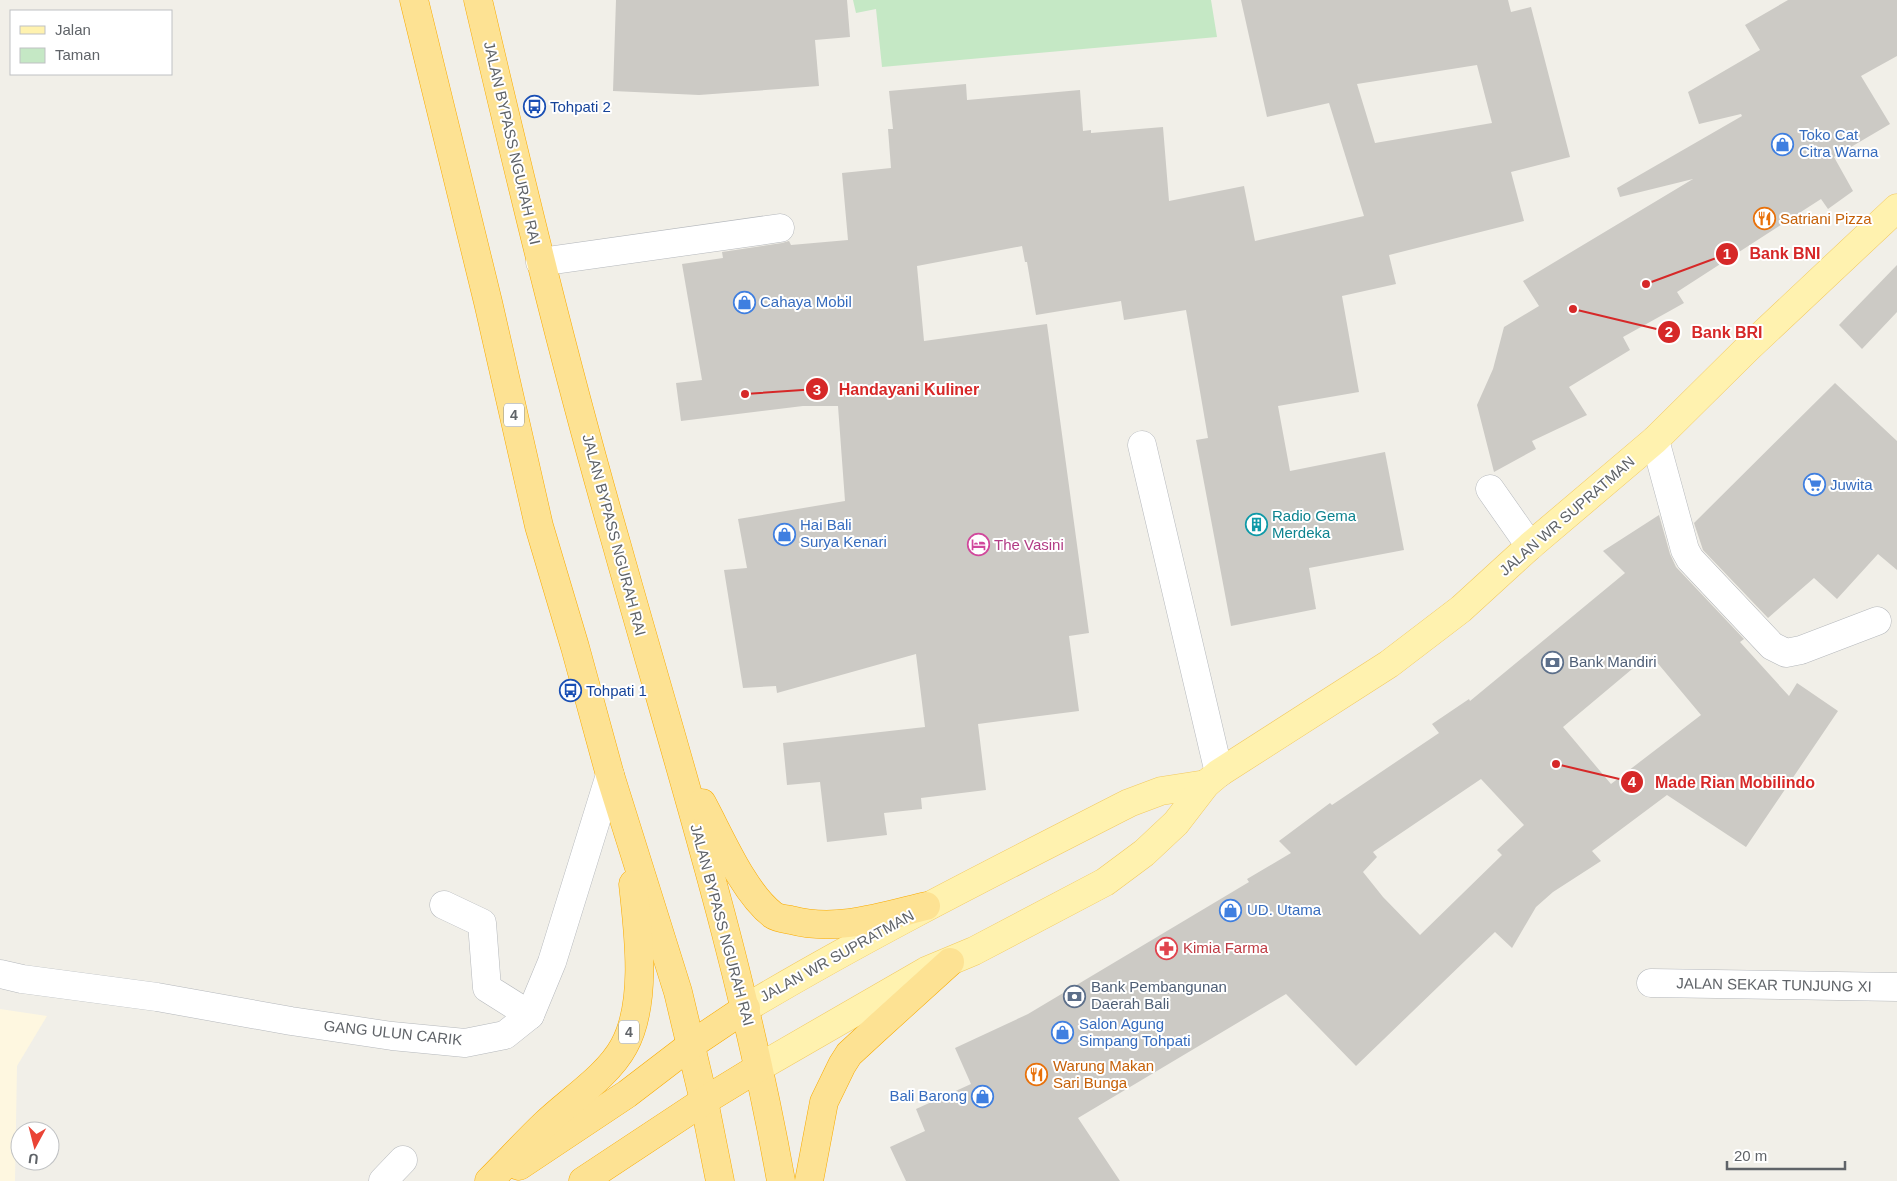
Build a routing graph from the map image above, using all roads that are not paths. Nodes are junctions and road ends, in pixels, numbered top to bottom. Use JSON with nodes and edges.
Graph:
{"nodes":[{"id":1,"x":414,"y":0,"type":"edge"},
{"id":2,"x":478,"y":0,"type":"edge"},
{"id":3,"x":1897,"y":208,"type":"edge"},
{"id":4,"x":780,"y":228,"type":"dead end"},
{"id":5,"x":540,"y":262,"type":"junction"},
{"id":6,"x":1655,"y":440,"type":"junction"},
{"id":7,"x":1142,"y":445,"type":"dead end"},
{"id":8,"x":1490,"y":489,"type":"dead end"},
{"id":9,"x":1530,"y":546,"type":"junction"},
{"id":10,"x":1877,"y":621,"type":"dead end"},
{"id":11,"x":675,"y":753,"type":"junction"},
{"id":12,"x":610,"y":775,"type":"junction"},
{"id":13,"x":1212,"y":779,"type":"junction"},
{"id":14,"x":627,"y":828,"type":"junction"},
{"id":15,"x":444,"y":905,"type":"dead end"},
{"id":16,"x":926,"y":906,"type":"junction"},
{"id":17,"x":950,"y":962,"type":"junction"},
{"id":18,"x":0,"y":974,"type":"edge"},
{"id":19,"x":1651,"y":983,"type":"dead end"},
{"id":20,"x":1897,"y":987,"type":"edge"},
{"id":21,"x":746,"y":1008,"type":"junction"},
{"id":22,"x":530,"y":1015,"type":"junction"},
{"id":23,"x":691,"y":1045,"type":"junction"},
{"id":24,"x":758,"y":1068,"type":"junction"},
{"id":25,"x":704,"y":1100,"type":"junction"},
{"id":26,"x":403,"y":1160,"type":"dead end"},
{"id":27,"x":383,"y":1181,"type":"edge"},
{"id":28,"x":489,"y":1181,"type":"edge"},
{"id":29,"x":496,"y":1181,"type":"edge"},
{"id":30,"x":584,"y":1181,"type":"edge"},
{"id":31,"x":720,"y":1181,"type":"edge"},
{"id":32,"x":781,"y":1181,"type":"edge"},
{"id":33,"x":809,"y":1181,"type":"edge"}],
"edges":[{"from":1,"to":12,"type":"highway","number":"4"},
{"from":2,"to":5,"type":"highway","name":"JALAN BYPASS NGURAH RAI"},
{"from":3,"to":6,"type":"main road","name":"JALAN WR SUPRATMAN"},
{"from":4,"to":5,"type":"street"},
{"from":5,"to":11,"type":"highway","name":"JALAN BYPASS NGURAH RAI"},
{"from":6,"to":9,"type":"main road","name":"JALAN WR SUPRATMAN"},
{"from":6,"to":10,"type":"street"},
{"from":7,"to":13,"type":"street"},
{"from":8,"to":9,"type":"street"},
{"from":9,"to":13,"type":"main road","name":"JALAN WR SUPRATMAN"},
{"from":11,"to":16,"type":"highway"},
{"from":11,"to":21,"type":"highway","name":"JALAN BYPASS NGURAH RAI"},
{"from":12,"to":14,"type":"highway","number":"4"},
{"from":12,"to":22,"type":"street","name":"GANG ULUN CARIK"},
{"from":13,"to":16,"type":"main road","name":"JALAN WR SUPRATMAN"},
{"from":13,"to":17,"type":"main road","name":"JALAN WR SUPRATMAN"},
{"from":14,"to":23,"type":"highway","number":"4"},
{"from":14,"to":28,"type":"highway","number":"4"},
{"from":15,"to":22,"type":"street"},
{"from":16,"to":21,"type":"main road","name":"JALAN WR SUPRATMAN"},
{"from":17,"to":24,"type":"main road","name":"JALAN WR SUPRATMAN"},
{"from":17,"to":33,"type":"highway"},
{"from":18,"to":22,"type":"street","name":"GANG ULUN CARIK"},
{"from":19,"to":20,"type":"street","name":"JALAN SEKAR TUNJUNG XI"},
{"from":21,"to":23,"type":"highway","name":"JALAN WR SUPRATMAN"},
{"from":21,"to":24,"type":"highway","name":"JALAN BYPASS NGURAH RAI"},
{"from":23,"to":25,"type":"highway","number":"4"},
{"from":23,"to":29,"type":"highway","name":"JALAN WR SUPRATMAN"},
{"from":24,"to":25,"type":"highway","name":"JALAN WR SUPRATMAN"},
{"from":24,"to":32,"type":"highway","name":"JALAN BYPASS NGURAH RAI"},
{"from":25,"to":30,"type":"highway","name":"JALAN WR SUPRATMAN"},
{"from":25,"to":31,"type":"highway","number":"4"},
{"from":26,"to":27,"type":"street"}]}
